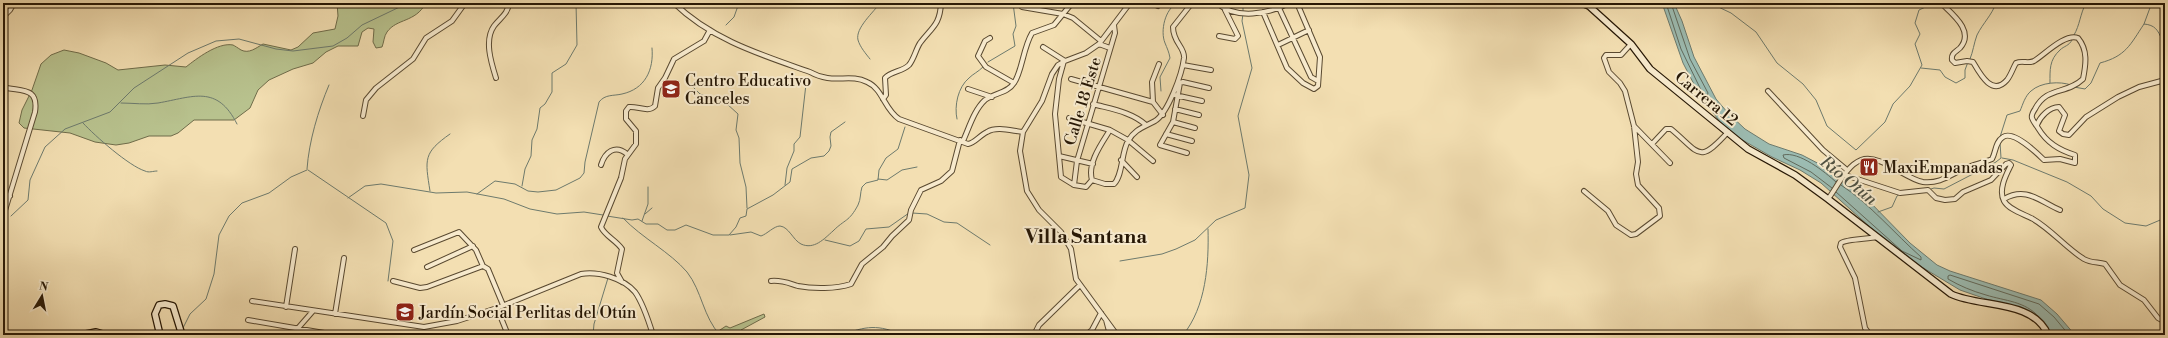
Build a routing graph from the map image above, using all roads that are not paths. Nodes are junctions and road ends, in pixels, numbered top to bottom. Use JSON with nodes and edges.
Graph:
{"nodes":[{"id":1,"x":14,"y":3,"type":"edge"},
{"id":2,"x":465,"y":3,"type":"edge"},
{"id":3,"x":509,"y":3,"type":"edge"},
{"id":4,"x":674,"y":3,"type":"edge"},
{"id":5,"x":941,"y":3,"type":"edge"},
{"id":6,"x":1072,"y":3,"type":"edge"},
{"id":7,"x":1124,"y":3,"type":"edge"},
{"id":8,"x":1130,"y":3,"type":"edge"},
{"id":9,"x":1152,"y":3,"type":"edge"},
{"id":10,"x":1192,"y":3,"type":"edge"},
{"id":11,"x":1217,"y":3,"type":"edge"},
{"id":12,"x":1289,"y":3,"type":"edge"},
{"id":13,"x":1297,"y":3,"type":"edge"},
{"id":14,"x":1582,"y":3,"type":"edge"},
{"id":15,"x":1941,"y":3,"type":"edge"},
{"id":16,"x":1158,"y":6,"type":"dead end"},
{"id":17,"x":1022,"y":7,"type":"dead end"},
{"id":18,"x":1126,"y":8,"type":"junction"},
{"id":19,"x":1280,"y":8,"type":"junction"},
{"id":20,"x":1225,"y":10,"type":"junction"},
{"id":21,"x":1263,"y":12,"type":"junction"},
{"id":22,"x":1062,"y":14,"type":"junction"},
{"id":23,"x":3,"y":17,"type":"edge"},
{"id":24,"x":1114,"y":25,"type":"junction"},
{"id":25,"x":710,"y":30,"type":"junction"},
{"id":26,"x":1309,"y":30,"type":"junction"},
{"id":27,"x":1219,"y":36,"type":"dead end"},
{"id":28,"x":990,"y":38,"type":"dead end"},
{"id":29,"x":1292,"y":38,"type":"junction"},
{"id":30,"x":1100,"y":42,"type":"junction"},
{"id":31,"x":1631,"y":44,"type":"junction"},
{"id":32,"x":1278,"y":45,"type":"junction"},
{"id":33,"x":1043,"y":48,"type":"dead end"},
{"id":34,"x":1110,"y":48,"type":"junction"},
{"id":35,"x":1065,"y":61,"type":"junction"},
{"id":36,"x":1159,"y":64,"type":"dead end"},
{"id":37,"x":1183,"y":65,"type":"junction"},
{"id":38,"x":1211,"y":70,"type":"dead end"},
{"id":39,"x":496,"y":78,"type":"dead end"},
{"id":40,"x":1071,"y":79,"type":"dead end"},
{"id":41,"x":1318,"y":80,"type":"junction"},
{"id":42,"x":2165,"y":80,"type":"edge"},
{"id":43,"x":1014,"y":83,"type":"junction"},
{"id":44,"x":1098,"y":86,"type":"junction"},
{"id":45,"x":3,"y":87,"type":"edge"},
{"id":46,"x":1210,"y":88,"type":"dead end"},
{"id":47,"x":968,"y":89,"type":"dead end"},
{"id":48,"x":1768,"y":91,"type":"dead end"},
{"id":49,"x":1174,"y":94,"type":"junction"},
{"id":50,"x":992,"y":97,"type":"junction"},
{"id":51,"x":883,"y":99,"type":"junction"},
{"id":52,"x":1202,"y":101,"type":"dead end"},
{"id":53,"x":1153,"y":102,"type":"junction"},
{"id":54,"x":1093,"y":104,"type":"junction"},
{"id":55,"x":1175,"y":109,"type":"junction"},
{"id":56,"x":1163,"y":115,"type":"junction"},
{"id":57,"x":1199,"y":115,"type":"dead end"},
{"id":58,"x":363,"y":116,"type":"dead end"},
{"id":59,"x":1069,"y":118,"type":"dead end"},
{"id":60,"x":1173,"y":122,"type":"junction"},
{"id":61,"x":1087,"y":124,"type":"junction"},
{"id":62,"x":1146,"y":125,"type":"junction"},
{"id":63,"x":2037,"y":125,"type":"junction"},
{"id":64,"x":1634,"y":126,"type":"junction"},
{"id":65,"x":1195,"y":128,"type":"dead end"},
{"id":66,"x":1110,"y":130,"type":"junction"},
{"id":67,"x":1023,"y":132,"type":"junction"},
{"id":68,"x":1728,"y":132,"type":"junction"},
{"id":69,"x":1166,"y":134,"type":"junction"},
{"id":70,"x":962,"y":140,"type":"junction"},
{"id":71,"x":1128,"y":140,"type":"junction"},
{"id":72,"x":1192,"y":141,"type":"dead end"},
{"id":73,"x":1652,"y":144,"type":"junction"},
{"id":74,"x":1187,"y":153,"type":"dead end"},
{"id":75,"x":627,"y":154,"type":"junction"},
{"id":76,"x":1059,"y":156,"type":"junction"},
{"id":77,"x":1121,"y":160,"type":"junction"},
{"id":78,"x":1076,"y":161,"type":"junction"},
{"id":79,"x":1153,"y":161,"type":"dead end"},
{"id":80,"x":1670,"y":163,"type":"dead end"},
{"id":81,"x":1092,"y":164,"type":"junction"},
{"id":82,"x":601,"y":165,"type":"dead end"},
{"id":83,"x":1847,"y":170,"type":"junction"},
{"id":84,"x":1845,"y":175,"type":"junction"},
{"id":85,"x":1137,"y":177,"type":"dead end"},
{"id":86,"x":1092,"y":180,"type":"junction"},
{"id":87,"x":1074,"y":185,"type":"junction"},
{"id":88,"x":1584,"y":190,"type":"dead end"},
{"id":89,"x":10,"y":196,"type":"junction"},
{"id":90,"x":1828,"y":199,"type":"junction"},
{"id":91,"x":2004,"y":199,"type":"junction"},
{"id":92,"x":3,"y":201,"type":"edge"},
{"id":93,"x":2060,"y":210,"type":"dead end"},
{"id":94,"x":3,"y":217,"type":"edge"},
{"id":95,"x":1877,"y":237,"type":"junction"},
{"id":96,"x":473,"y":246,"type":"junction"},
{"id":97,"x":295,"y":249,"type":"dead end"},
{"id":98,"x":414,"y":250,"type":"dead end"},
{"id":99,"x":344,"y":258,"type":"dead end"},
{"id":100,"x":483,"y":266,"type":"junction"},
{"id":101,"x":427,"y":267,"type":"dead end"},
{"id":102,"x":771,"y":280,"type":"dead end"},
{"id":103,"x":393,"y":281,"type":"dead end"},
{"id":104,"x":622,"y":282,"type":"junction"},
{"id":105,"x":1080,"y":285,"type":"junction"},
{"id":106,"x":252,"y":300,"type":"dead end"},
{"id":107,"x":503,"y":305,"type":"junction"},
{"id":108,"x":286,"y":306,"type":"junction"},
{"id":109,"x":497,"y":308,"type":"junction"},
{"id":110,"x":313,"y":311,"type":"junction"},
{"id":111,"x":1101,"y":312,"type":"junction"},
{"id":112,"x":335,"y":314,"type":"junction"},
{"id":113,"x":1106,"y":319,"type":"junction"},
{"id":114,"x":248,"y":320,"type":"dead end"},
{"id":115,"x":2165,"y":322,"type":"edge"},
{"id":116,"x":298,"y":329,"type":"junction"},
{"id":117,"x":81,"y":335,"type":"edge"},
{"id":118,"x":106,"y":335,"type":"edge"},
{"id":119,"x":160,"y":335,"type":"edge"},
{"id":120,"x":182,"y":335,"type":"edge"},
{"id":121,"x":292,"y":335,"type":"edge"},
{"id":122,"x":336,"y":335,"type":"edge"},
{"id":123,"x":508,"y":335,"type":"edge"},
{"id":124,"x":653,"y":335,"type":"edge"},
{"id":125,"x":1034,"y":335,"type":"edge"},
{"id":126,"x":1086,"y":335,"type":"edge"},
{"id":127,"x":1110,"y":335,"type":"edge"},
{"id":128,"x":1117,"y":335,"type":"edge"},
{"id":129,"x":1870,"y":335,"type":"edge"},
{"id":130,"x":2048,"y":335,"type":"edge"}],
"edges":[{"from":1,"to":23,"type":"street"},
{"from":2,"to":58,"type":"street"},
{"from":3,"to":39,"type":"street"},
{"from":4,"to":25,"type":"street"},
{"from":5,"to":51,"type":"street"},
{"from":6,"to":22,"type":"street"},
{"from":7,"to":18,"type":"street"},
{"from":8,"to":18,"type":"street"},
{"from":9,"to":16,"type":"street"},
{"from":10,"to":37,"type":"street"},
{"from":11,"to":20,"type":"street"},
{"from":12,"to":19,"type":"street"},
{"from":13,"to":26,"type":"street"},
{"from":14,"to":31,"type":"street","name":"Carrera 12"},
{"from":15,"to":63,"type":"street"},
{"from":17,"to":22,"type":"street"},
{"from":18,"to":24,"type":"street"},
{"from":19,"to":21,"type":"street"},
{"from":19,"to":29,"type":"street"},
{"from":20,"to":21,"type":"street"},
{"from":20,"to":27,"type":"street"},
{"from":21,"to":32,"type":"street"},
{"from":22,"to":30,"type":"street"},
{"from":22,"to":43,"type":"street"},
{"from":24,"to":30,"type":"street"},
{"from":24,"to":34,"type":"street","name":"Calle 18 Este"},
{"from":25,"to":51,"type":"street"},
{"from":25,"to":75,"type":"street"},
{"from":26,"to":29,"type":"street"},
{"from":26,"to":41,"type":"street"},
{"from":28,"to":43,"type":"street"},
{"from":29,"to":32,"type":"street"},
{"from":29,"to":41,"type":"street"},
{"from":30,"to":34,"type":"street"},
{"from":30,"to":35,"type":"street"},
{"from":31,"to":64,"type":"street"},
{"from":31,"to":68,"type":"street","name":"Carrera 12"},
{"from":32,"to":41,"type":"street"},
{"from":33,"to":35,"type":"street"},
{"from":34,"to":44,"type":"street","name":"Calle 18 Este"},
{"from":35,"to":67,"type":"street"},
{"from":35,"to":76,"type":"street"},
{"from":36,"to":53,"type":"street"},
{"from":37,"to":38,"type":"street"},
{"from":37,"to":49,"type":"street"},
{"from":40,"to":44,"type":"street"},
{"from":42,"to":63,"type":"street"},
{"from":43,"to":50,"type":"street"},
{"from":44,"to":53,"type":"street"},
{"from":44,"to":54,"type":"street","name":"Calle 18 Este"},
{"from":45,"to":89,"type":"street"},
{"from":46,"to":49,"type":"street"},
{"from":47,"to":50,"type":"street"},
{"from":48,"to":83,"type":"street"},
{"from":49,"to":52,"type":"street"},
{"from":49,"to":55,"type":"street"},
{"from":49,"to":56,"type":"street"},
{"from":50,"to":70,"type":"street"},
{"from":51,"to":70,"type":"street"},
{"from":53,"to":56,"type":"street"},
{"from":54,"to":61,"type":"street","name":"Calle 18 Este"},
{"from":54,"to":62,"type":"street"},
{"from":55,"to":57,"type":"street"},
{"from":55,"to":60,"type":"street"},
{"from":56,"to":62,"type":"street"},
{"from":59,"to":61,"type":"street"},
{"from":60,"to":65,"type":"street"},
{"from":60,"to":69,"type":"street"},
{"from":61,"to":66,"type":"street"},
{"from":61,"to":78,"type":"street","name":"Calle 18 Este"},
{"from":62,"to":71,"type":"street"},
{"from":63,"to":83,"type":"street"},
{"from":64,"to":73,"type":"street"},
{"from":64,"to":88,"type":"street"},
{"from":66,"to":71,"type":"street"},
{"from":66,"to":81,"type":"street"},
{"from":67,"to":70,"type":"street"},
{"from":67,"to":105,"type":"street"},
{"from":68,"to":73,"type":"street"},
{"from":68,"to":90,"type":"street","name":"Carrera 12"},
{"from":69,"to":72,"type":"street"},
{"from":69,"to":74,"type":"street"},
{"from":70,"to":102,"type":"street"},
{"from":71,"to":77,"type":"street"},
{"from":71,"to":79,"type":"street"},
{"from":73,"to":80,"type":"street"},
{"from":75,"to":82,"type":"street"},
{"from":75,"to":104,"type":"street"},
{"from":76,"to":78,"type":"street"},
{"from":76,"to":87,"type":"street"},
{"from":77,"to":85,"type":"street"},
{"from":77,"to":86,"type":"street"},
{"from":78,"to":81,"type":"street"},
{"from":78,"to":87,"type":"street","name":"Calle 18 Este"},
{"from":81,"to":86,"type":"street"},
{"from":83,"to":84,"type":"street"},
{"from":84,"to":90,"type":"street"},
{"from":84,"to":91,"type":"street"},
{"from":86,"to":87,"type":"street"},
{"from":89,"to":92,"type":"street"},
{"from":89,"to":94,"type":"street"},
{"from":90,"to":95,"type":"street","name":"Carrera 12"},
{"from":91,"to":93,"type":"street"},
{"from":91,"to":115,"type":"street"},
{"from":95,"to":129,"type":"street"},
{"from":95,"to":130,"type":"street","name":"Carrera 12"},
{"from":96,"to":98,"type":"street"},
{"from":96,"to":100,"type":"street"},
{"from":96,"to":101,"type":"street"},
{"from":97,"to":108,"type":"street"},
{"from":99,"to":112,"type":"street"},
{"from":100,"to":103,"type":"street"},
{"from":100,"to":107,"type":"street"},
{"from":104,"to":107,"type":"street"},
{"from":104,"to":124,"type":"street"},
{"from":105,"to":111,"type":"street"},
{"from":105,"to":125,"type":"street"},
{"from":106,"to":108,"type":"street"},
{"from":107,"to":109,"type":"street"},
{"from":108,"to":110,"type":"street"},
{"from":109,"to":112,"type":"street"},
{"from":109,"to":123,"type":"street"},
{"from":110,"to":112,"type":"street"},
{"from":110,"to":116,"type":"street"},
{"from":111,"to":113,"type":"street"},
{"from":111,"to":126,"type":"street"},
{"from":113,"to":127,"type":"street"},
{"from":113,"to":128,"type":"street"},
{"from":114,"to":116,"type":"street"},
{"from":116,"to":121,"type":"street"},
{"from":116,"to":122,"type":"street"},
{"from":117,"to":118,"type":"street"},
{"from":119,"to":120,"type":"street"}]}
